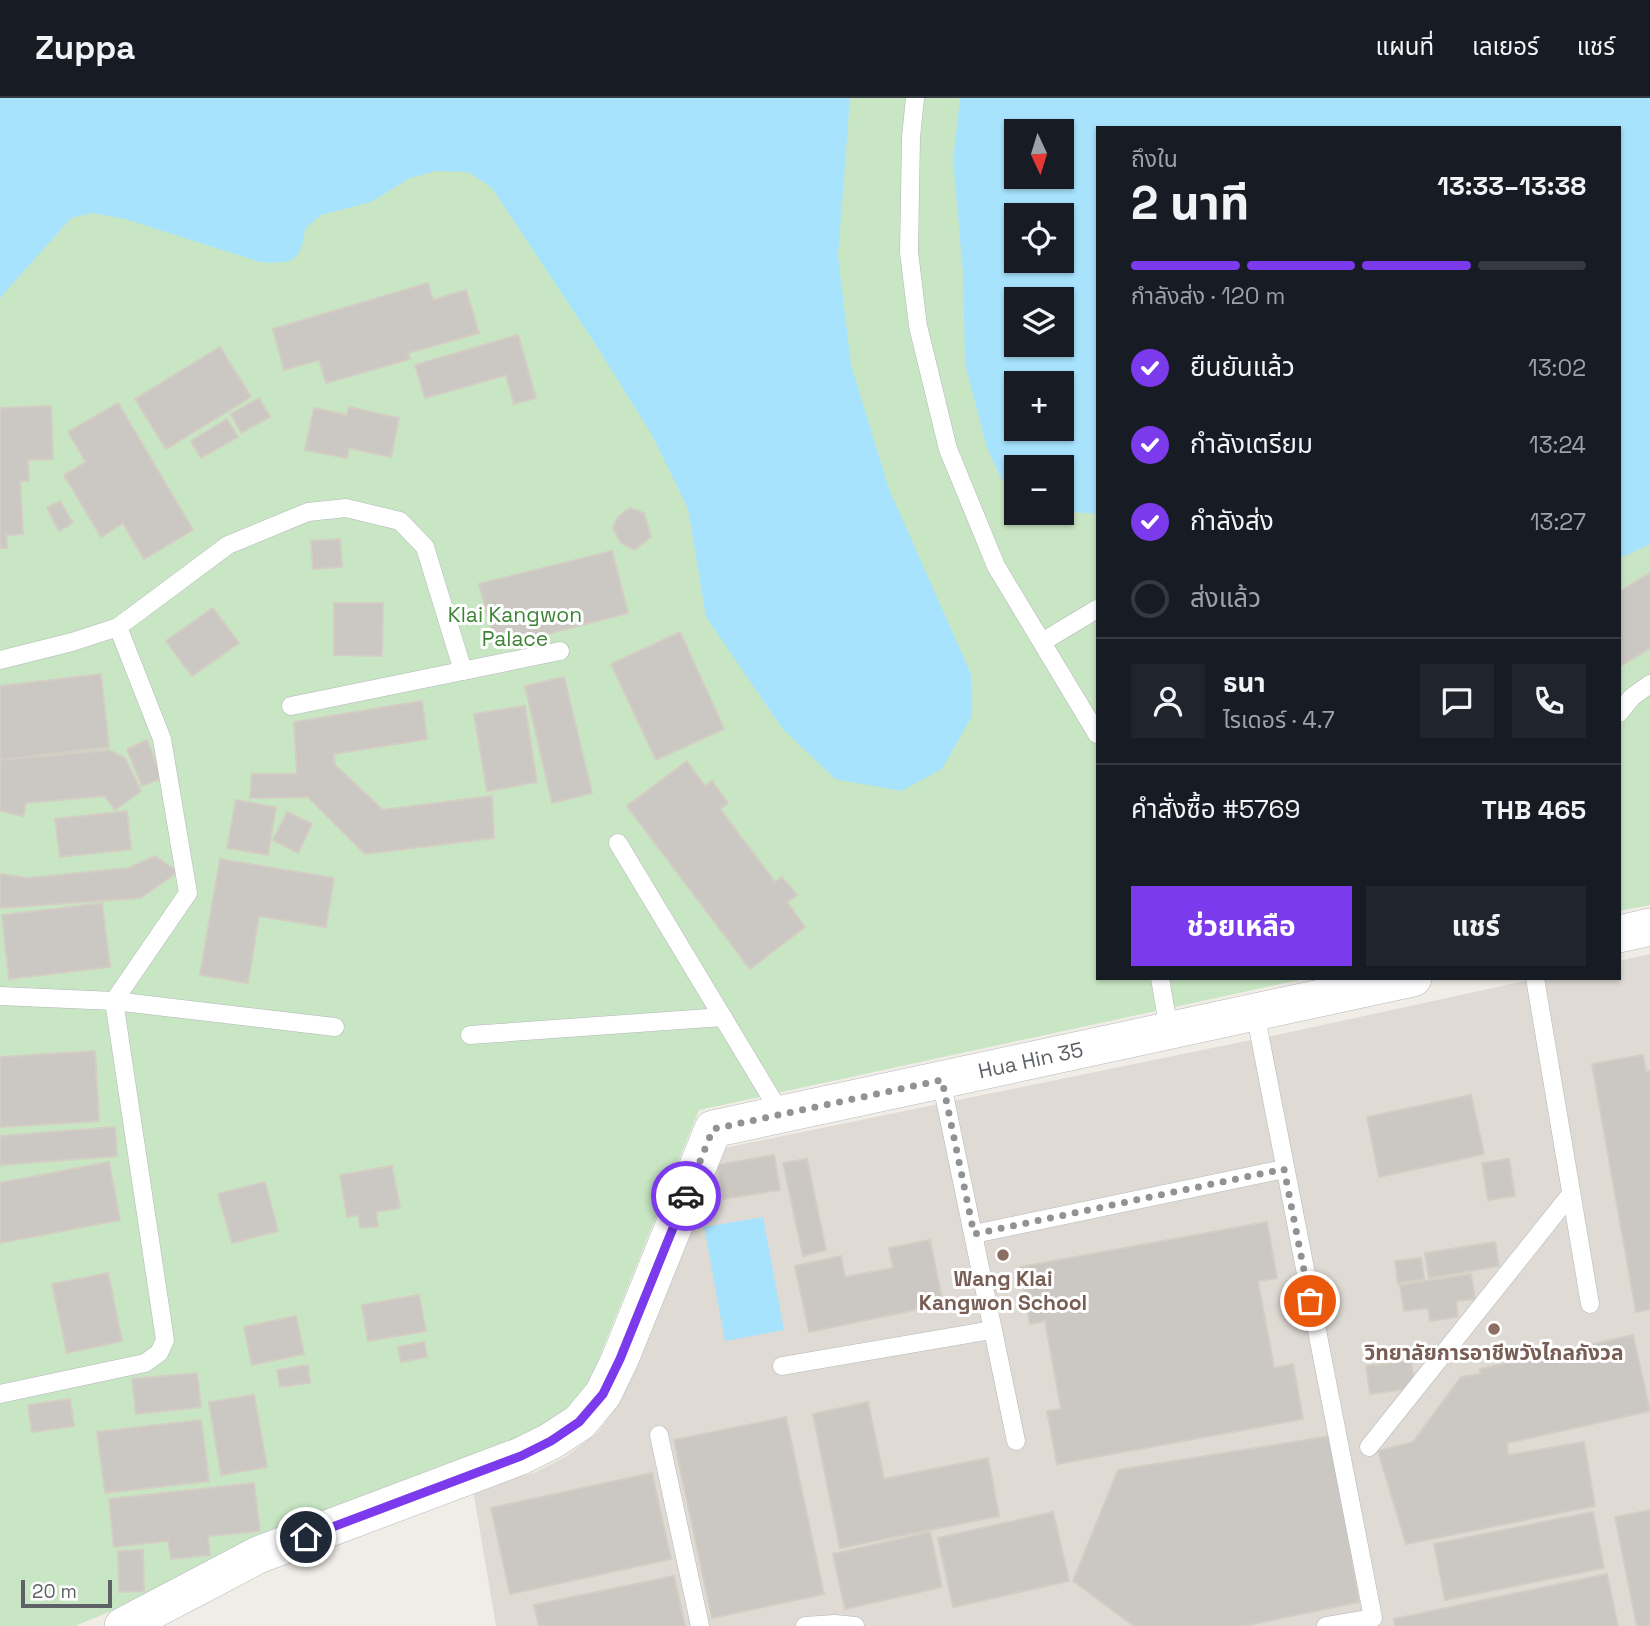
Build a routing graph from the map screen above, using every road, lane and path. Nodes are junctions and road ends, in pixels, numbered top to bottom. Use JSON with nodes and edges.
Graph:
{"nodes":[{"id":1,"x":915,"y":98,"type":"edge"},
{"id":2,"x":1096,"y":610,"type":"edge"},
{"id":3,"x":118,"y":627,"type":"junction"},
{"id":4,"x":1042,"y":642,"type":"junction"},
{"id":5,"x":560,"y":651,"type":"dead end"},
{"id":6,"x":0,"y":660,"type":"edge"},
{"id":7,"x":463,"y":671,"type":"junction"},
{"id":8,"x":1650,"y":684,"type":"edge"},
{"id":9,"x":291,"y":706,"type":"dead end"},
{"id":10,"x":1621,"y":711,"type":"edge"},
{"id":11,"x":1096,"y":728,"type":"edge"},
{"id":12,"x":618,"y":843,"type":"dead end"},
{"id":13,"x":1650,"y":927,"type":"edge"},
{"id":14,"x":1621,"y":934,"type":"edge"},
{"id":15,"x":1160,"y":980,"type":"edge"},
{"id":16,"x":1404,"y":980,"type":"edge"},
{"id":17,"x":1535,"y":980,"type":"edge"},
{"id":18,"x":0,"y":996,"type":"edge"},
{"id":19,"x":114,"y":1001,"type":"junction"},
{"id":20,"x":1255,"y":1012,"type":"junction"},
{"id":21,"x":723,"y":1017,"type":"junction"},
{"id":22,"x":335,"y":1027,"type":"dead end"},
{"id":23,"x":1168,"y":1031,"type":"junction"},
{"id":24,"x":470,"y":1035,"type":"dead end"},
{"id":25,"x":942,"y":1080,"type":"junction"},
{"id":26,"x":781,"y":1114,"type":"junction"},
{"id":27,"x":1284,"y":1169,"type":"junction"},
{"id":28,"x":1571,"y":1194,"type":"junction"},
{"id":29,"x":974,"y":1234,"type":"junction"},
{"id":30,"x":1590,"y":1304,"type":"dead end"},
{"id":31,"x":992,"y":1330,"type":"junction"},
{"id":32,"x":782,"y":1366,"type":"dead end"},
{"id":33,"x":0,"y":1395,"type":"edge"},
{"id":34,"x":659,"y":1435,"type":"dead end"},
{"id":35,"x":1016,"y":1441,"type":"dead end"},
{"id":36,"x":1368,"y":1447,"type":"dead end"},
{"id":37,"x":123,"y":1626,"type":"edge"},
{"id":38,"x":700,"y":1626,"type":"edge"},
{"id":39,"x":805,"y":1626,"type":"edge"},
{"id":40,"x":855,"y":1626,"type":"edge"},
{"id":41,"x":1326,"y":1626,"type":"edge"}],
"edges":[{"from":1,"to":4,"type":"lane"},
{"from":2,"to":4,"type":"lane"},
{"from":3,"to":6,"type":"lane"},
{"from":3,"to":7,"type":"lane"},
{"from":3,"to":19,"type":"lane"},
{"from":4,"to":11,"type":"lane"},
{"from":5,"to":7,"type":"lane"},
{"from":7,"to":9,"type":"lane"},
{"from":8,"to":10,"type":"lane"},
{"from":12,"to":21,"type":"lane"},
{"from":13,"to":14,"type":"street"},
{"from":15,"to":23,"type":"lane"},
{"from":16,"to":20,"type":"street","name":"Hua Hin 35"},
{"from":17,"to":28,"type":"lane"},
{"from":18,"to":19,"type":"lane"},
{"from":19,"to":22,"type":"lane"},
{"from":19,"to":33,"type":"lane"},
{"from":20,"to":23,"type":"street","name":"Hua Hin 35"},
{"from":20,"to":27,"type":"lane"},
{"from":21,"to":24,"type":"lane"},
{"from":21,"to":26,"type":"lane"},
{"from":23,"to":25,"type":"street","name":"Hua Hin 35"},
{"from":25,"to":26,"type":"street","name":"Hua Hin 35"},
{"from":25,"to":29,"type":"lane"},
{"from":26,"to":37,"type":"street","name":"Hua Hin 35"},
{"from":27,"to":29,"type":"lane"},
{"from":27,"to":41,"type":"lane"},
{"from":28,"to":30,"type":"lane"},
{"from":28,"to":36,"type":"lane"},
{"from":29,"to":31,"type":"lane"},
{"from":31,"to":32,"type":"lane"},
{"from":31,"to":35,"type":"lane"},
{"from":34,"to":38,"type":"lane"},
{"from":39,"to":40,"type":"lane"}]}
